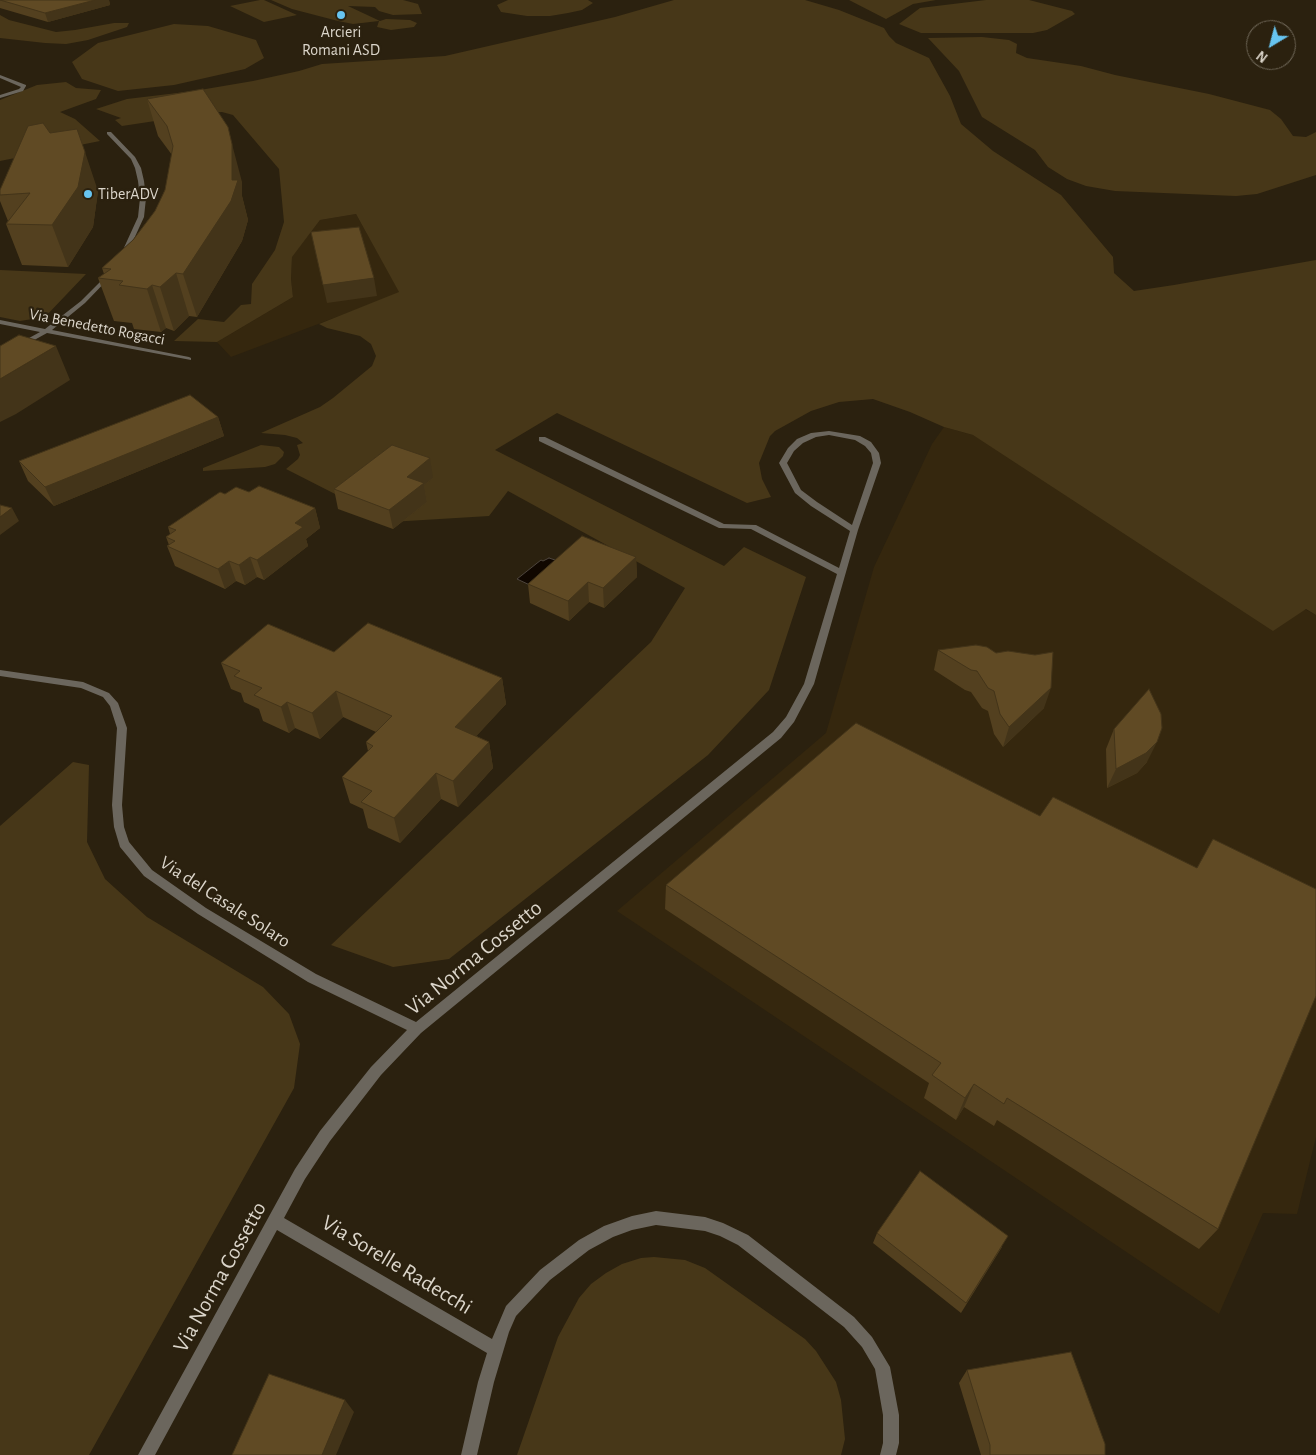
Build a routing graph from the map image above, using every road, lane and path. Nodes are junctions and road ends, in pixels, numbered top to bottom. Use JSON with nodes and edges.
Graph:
{"nodes":[{"id":1,"x":0,"y":76,"type":"edge"},
{"id":2,"x":0,"y":97,"type":"edge"},
{"id":3,"x":109,"y":133,"type":"dead end"},
{"id":4,"x":123,"y":256,"type":"edge"},
{"id":5,"x":116,"y":268,"type":"edge"},
{"id":6,"x":0,"y":322,"type":"edge"},
{"id":7,"x":48,"y":330,"type":"junction"},
{"id":8,"x":0,"y":357,"type":"edge"},
{"id":9,"x":189,"y":359,"type":"dead end"},
{"id":10,"x":542,"y":439,"type":"dead end"},
{"id":11,"x":854,"y":530,"type":"junction"},
{"id":12,"x":841,"y":573,"type":"junction"},
{"id":13,"x":0,"y":673,"type":"edge"},
{"id":14,"x":417,"y":1029,"type":"junction"},
{"id":15,"x":274,"y":1220,"type":"junction"},
{"id":16,"x":496,"y":1350,"type":"junction"},
{"id":17,"x":146,"y":1455,"type":"edge"},
{"id":18,"x":469,"y":1455,"type":"edge"},
{"id":19,"x":888,"y":1455,"type":"edge"}],
"edges":[{"from":1,"to":2,"type":"street"},
{"from":3,"to":4,"type":"street"},
{"from":5,"to":7,"type":"street"},
{"from":6,"to":7,"type":"street","name":"Via Benedetto Rogacci"},
{"from":7,"to":8,"type":"street"},
{"from":7,"to":9,"type":"street","name":"Via Benedetto Rogacci"},
{"from":10,"to":12,"type":"street"},
{"from":11,"to":11,"type":"street","name":"Via Norma Cossetto"},
{"from":11,"to":12,"type":"street","name":"Via Norma Cossetto"},
{"from":12,"to":14,"type":"street","name":"Via Norma Cossetto"},
{"from":13,"to":14,"type":"street","name":"Via del Casale Solaro"},
{"from":14,"to":15,"type":"street","name":"Via Norma Cossetto"},
{"from":15,"to":16,"type":"street","name":"Via Sorelle Radecchi"},
{"from":15,"to":17,"type":"street","name":"Via Norma Cossetto"},
{"from":16,"to":18,"type":"street"},
{"from":16,"to":19,"type":"street"}]}
